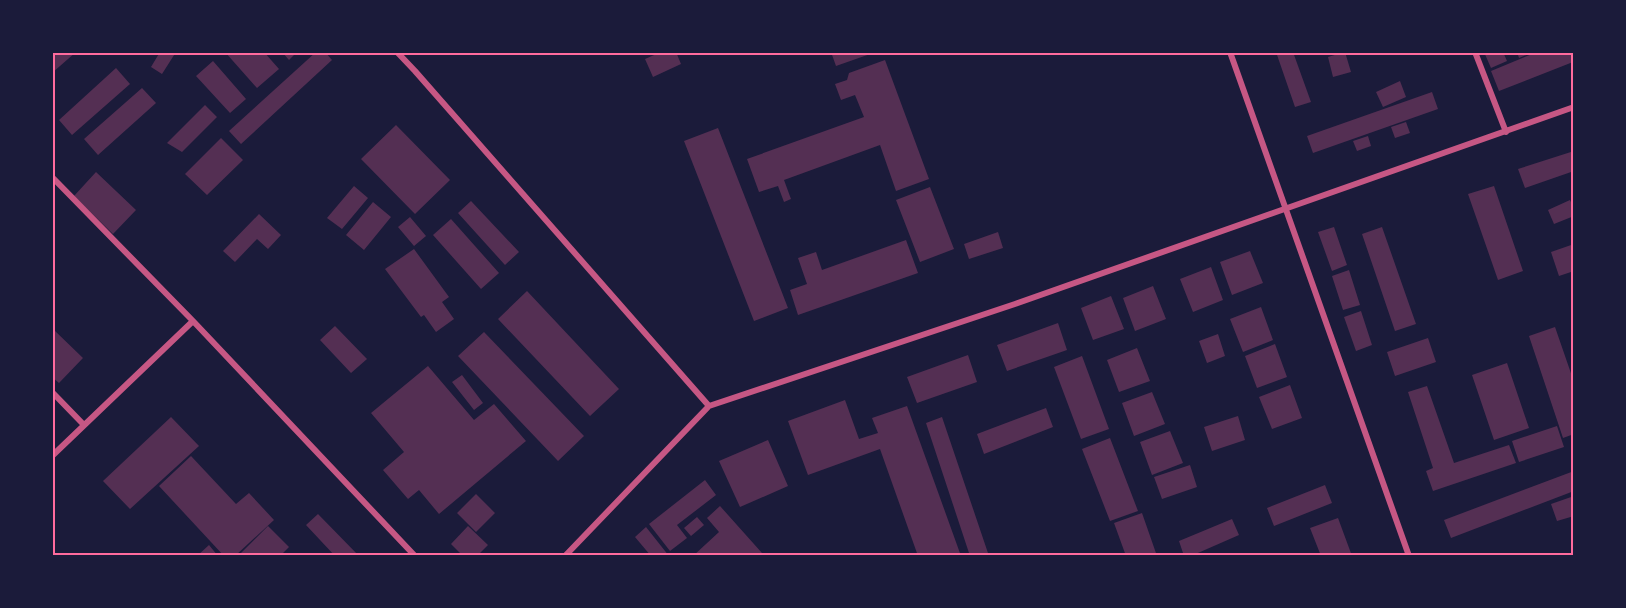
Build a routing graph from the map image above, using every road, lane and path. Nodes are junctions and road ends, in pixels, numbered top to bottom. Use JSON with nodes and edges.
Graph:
{"nodes":[{"id":1,"x":397,"y":52,"type":"edge"},
{"id":2,"x":1230,"y":52,"type":"edge"},
{"id":3,"x":1476,"y":52,"type":"edge"},
{"id":4,"x":1574,"y":107,"type":"edge"},
{"id":5,"x":1506,"y":132,"type":"junction"},
{"id":6,"x":52,"y":177,"type":"edge"},
{"id":7,"x":1287,"y":207,"type":"junction"},
{"id":8,"x":193,"y":321,"type":"junction"},
{"id":9,"x":52,"y":392,"type":"edge"},
{"id":10,"x":709,"y":406,"type":"junction"},
{"id":11,"x":84,"y":425,"type":"junction"},
{"id":12,"x":52,"y":456,"type":"edge"},
{"id":13,"x":415,"y":555,"type":"edge"},
{"id":14,"x":565,"y":555,"type":"edge"},
{"id":15,"x":1409,"y":555,"type":"edge"}],
"edges":[{"from":1,"to":10,"type":"street"},
{"from":2,"to":7,"type":"street"},
{"from":3,"to":5,"type":"street"},
{"from":4,"to":5,"type":"street"},
{"from":5,"to":7,"type":"street"},
{"from":6,"to":8,"type":"street"},
{"from":7,"to":10,"type":"street"},
{"from":7,"to":15,"type":"street"},
{"from":8,"to":11,"type":"street"},
{"from":8,"to":13,"type":"street"},
{"from":9,"to":11,"type":"street"},
{"from":10,"to":14,"type":"street"},
{"from":11,"to":12,"type":"street"}]}
